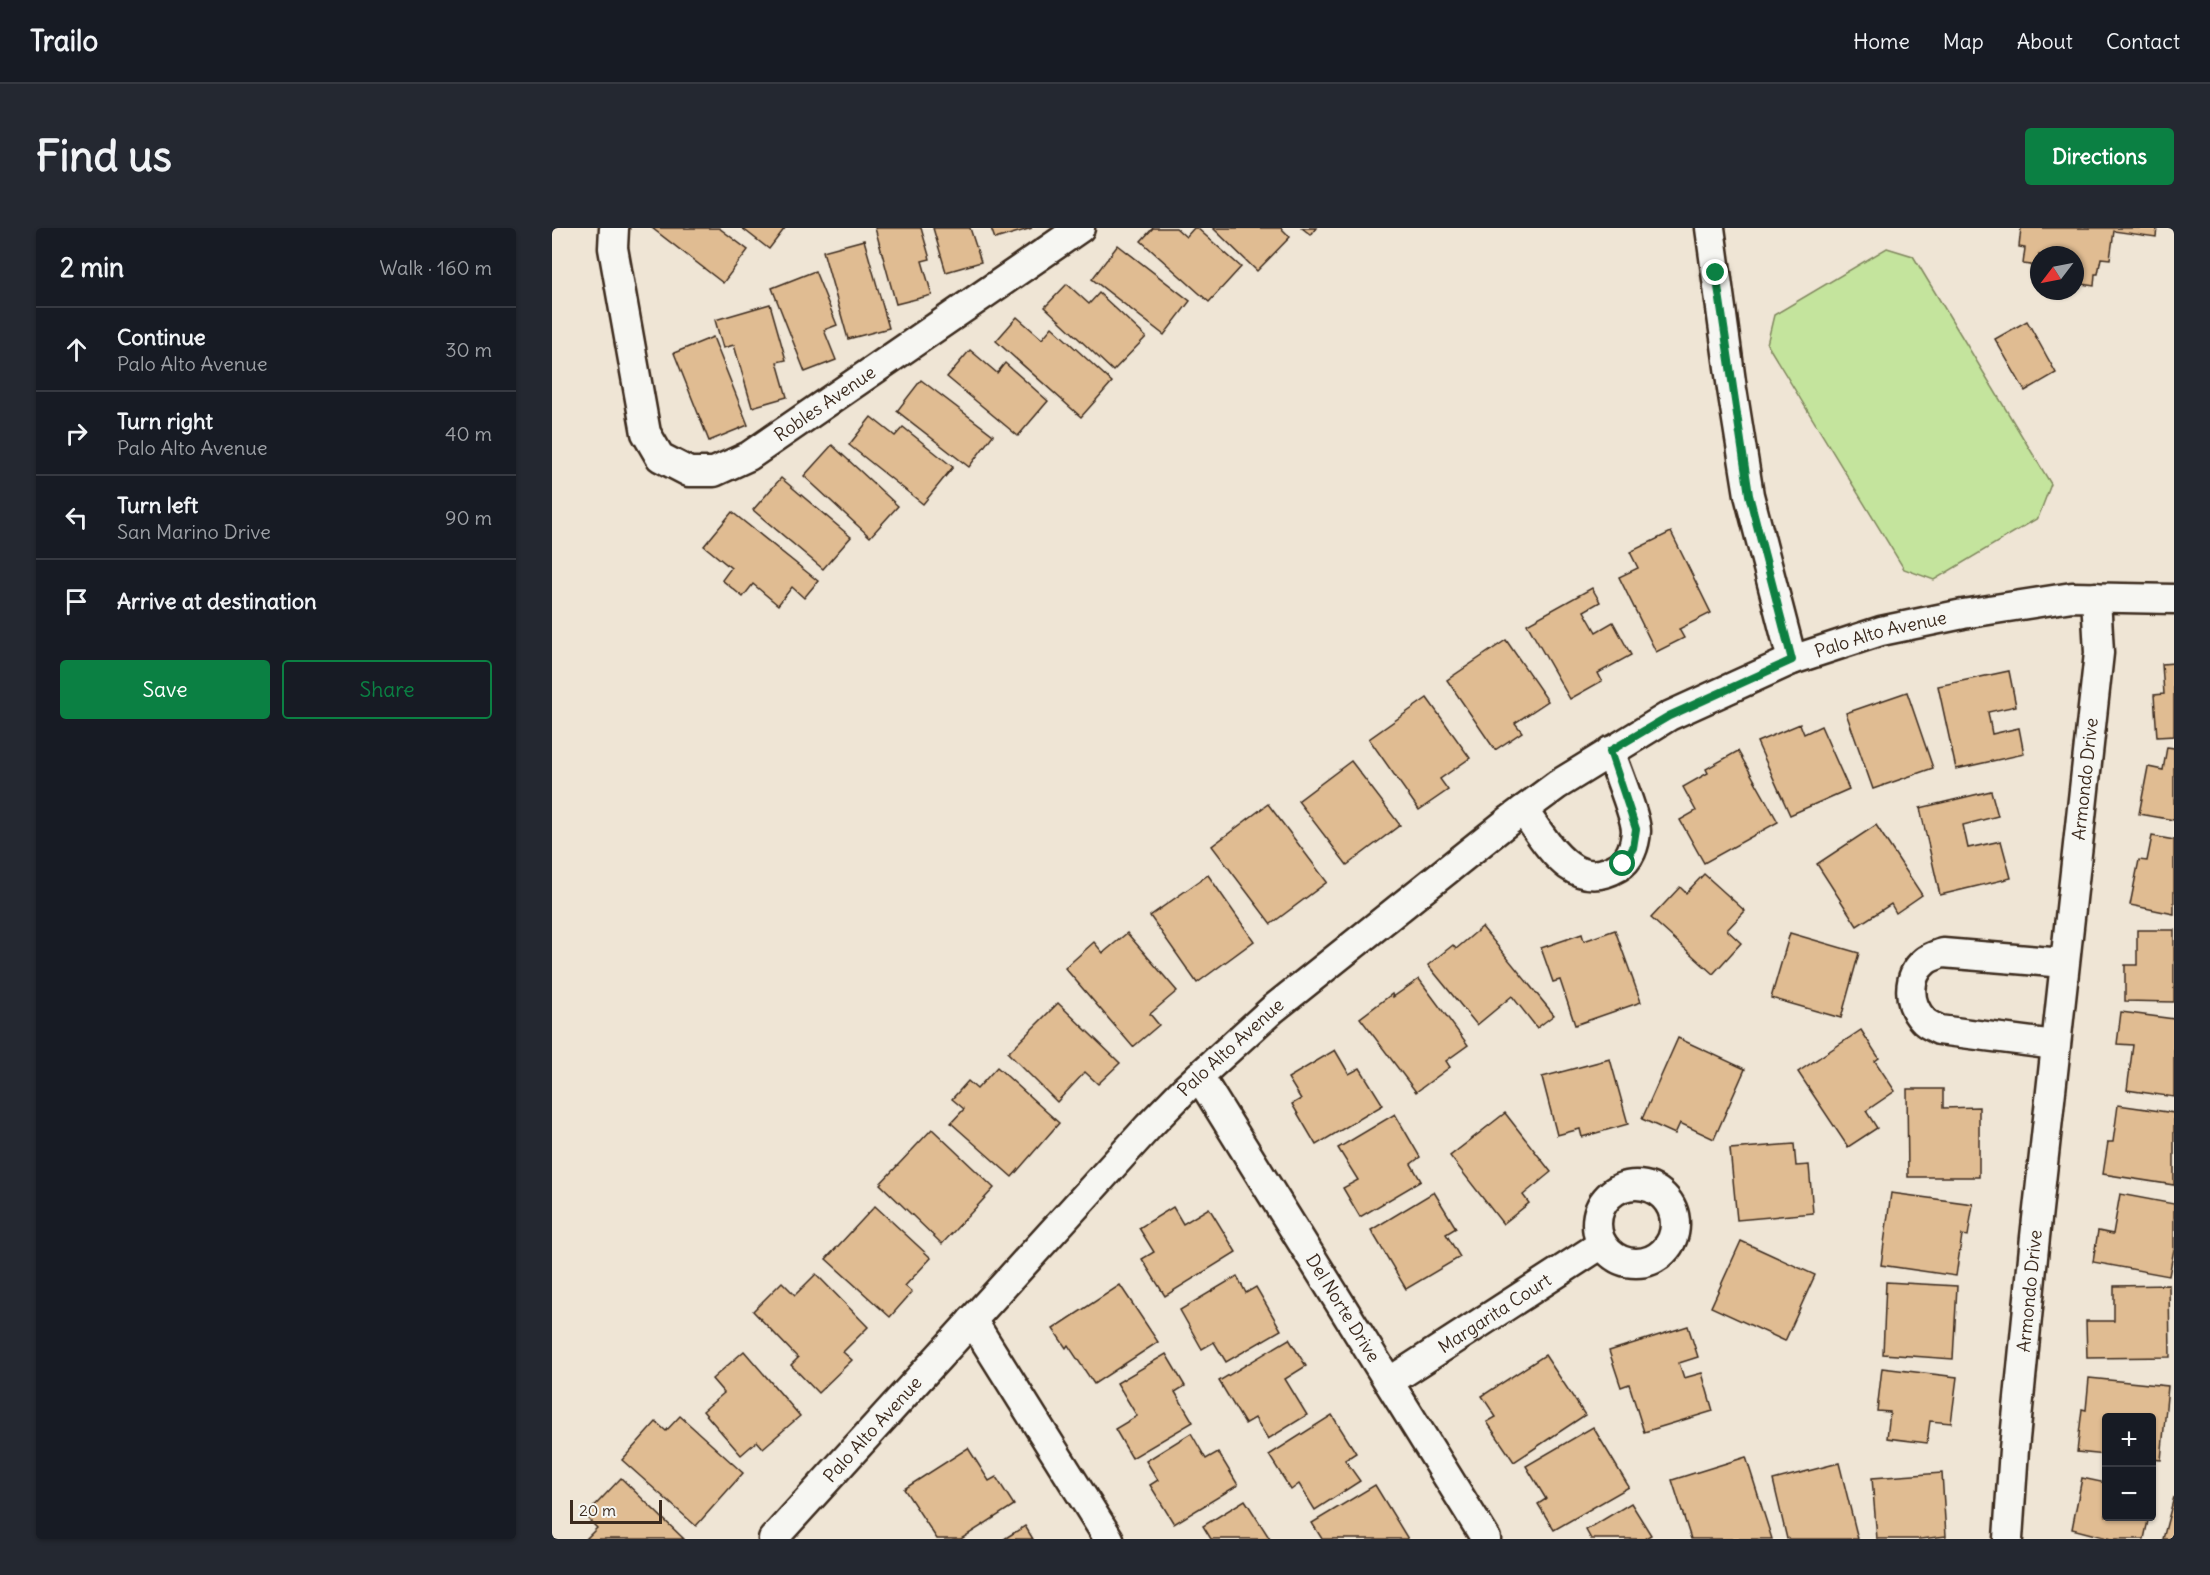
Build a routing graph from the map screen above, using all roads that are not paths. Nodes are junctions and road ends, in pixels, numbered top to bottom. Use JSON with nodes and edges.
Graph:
{"nodes":[{"id":1,"x":614,"y":228,"type":"edge"},
{"id":2,"x":1080,"y":228,"type":"edge"},
{"id":3,"x":1710,"y":228,"type":"edge"},
{"id":4,"x":2096,"y":597,"type":"junction"},
{"id":5,"x":2174,"y":599,"type":"edge"},
{"id":6,"x":1792,"y":660,"type":"junction"},
{"id":7,"x":1610,"y":751,"type":"junction"},
{"id":8,"x":1522,"y":810,"type":"junction"},
{"id":9,"x":2064,"y":963,"type":"junction"},
{"id":10,"x":2055,"y":1045,"type":"junction"},
{"id":11,"x":1199,"y":1076,"type":"junction"},
{"id":12,"x":1602,"y":1245,"type":"dead end"},
{"id":13,"x":972,"y":1320,"type":"junction"},
{"id":14,"x":1389,"y":1382,"type":"junction"},
{"id":15,"x":773,"y":1539,"type":"edge"},
{"id":16,"x":1109,"y":1539,"type":"edge"},
{"id":17,"x":1486,"y":1539,"type":"edge"},
{"id":18,"x":2008,"y":1539,"type":"edge"}],
"edges":[{"from":1,"to":2,"type":"street","name":"Robles Avenue"},
{"from":3,"to":6,"type":"street"},
{"from":4,"to":5,"type":"street","name":"Palo Alto Avenue"},
{"from":4,"to":6,"type":"street","name":"Palo Alto Avenue"},
{"from":4,"to":9,"type":"street","name":"Armondo Drive"},
{"from":6,"to":7,"type":"street","name":"Palo Alto Avenue"},
{"from":7,"to":8,"type":"street","name":"Palo Alto Avenue"},
{"from":7,"to":8,"type":"street"},
{"from":8,"to":11,"type":"street","name":"Palo Alto Avenue"},
{"from":9,"to":10,"type":"street","name":"Armondo Drive"},
{"from":9,"to":10,"type":"street"},
{"from":10,"to":18,"type":"street","name":"Armondo Drive"},
{"from":11,"to":13,"type":"street","name":"Palo Alto Avenue"},
{"from":11,"to":14,"type":"street","name":"Del Norte Drive"},
{"from":12,"to":14,"type":"street","name":"Margarita Court"},
{"from":13,"to":15,"type":"street","name":"Palo Alto Avenue"},
{"from":13,"to":16,"type":"street"},
{"from":14,"to":17,"type":"street","name":"Del Norte Drive"}]}
